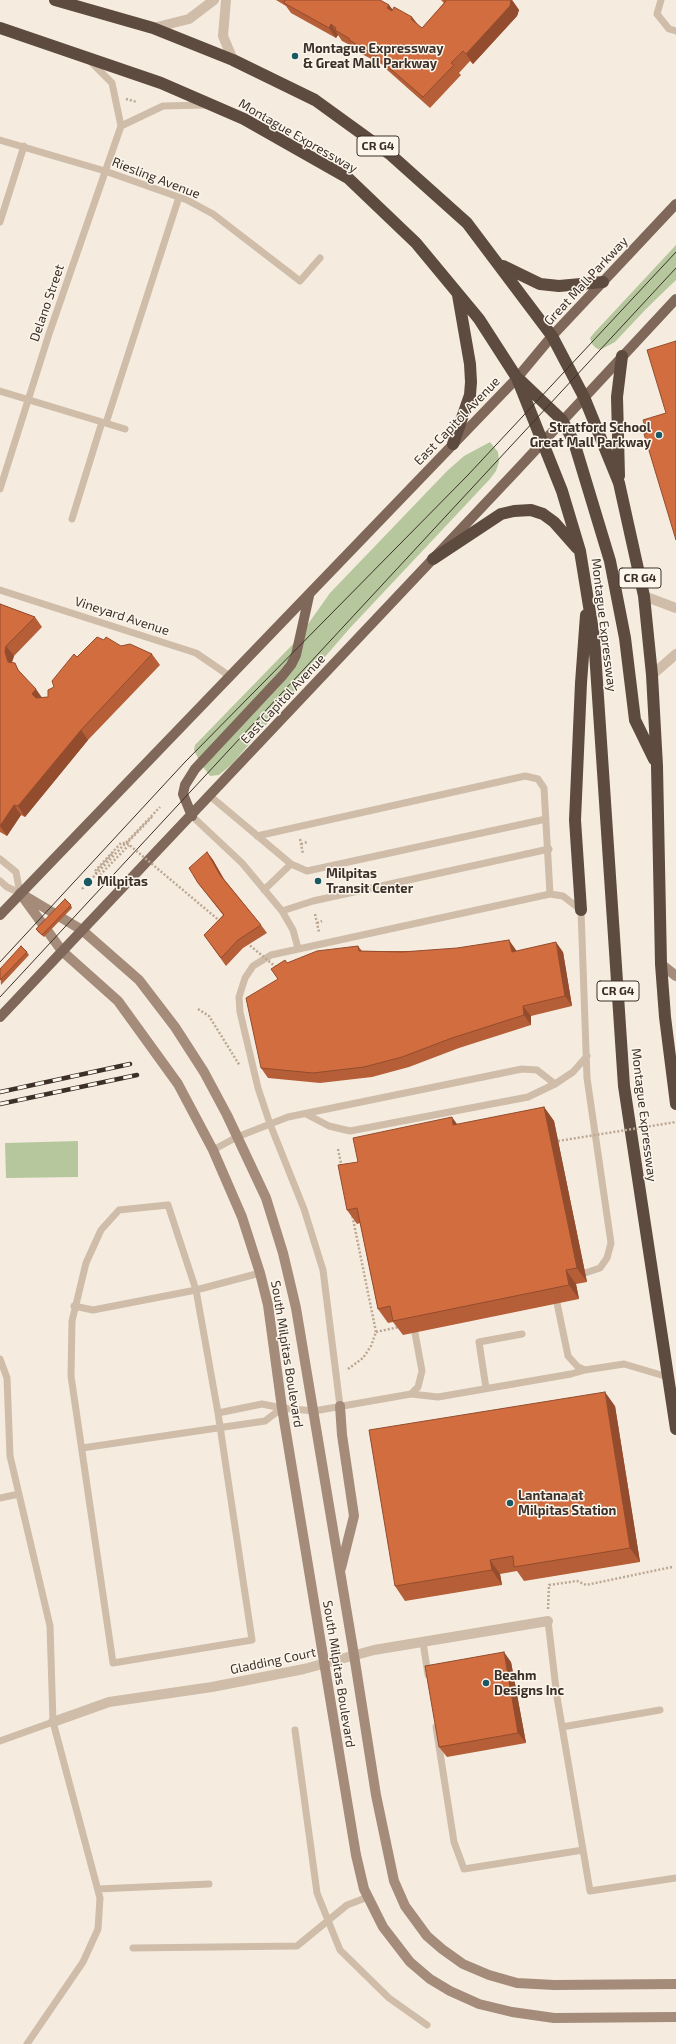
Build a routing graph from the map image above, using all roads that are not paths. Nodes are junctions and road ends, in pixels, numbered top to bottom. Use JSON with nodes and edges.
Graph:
{"nodes":[{"id":1,"x":55,"y":0,"type":"edge"},
{"id":2,"x":214,"y":0,"type":"edge"},
{"id":3,"x":226,"y":0,"type":"edge"},
{"id":4,"x":661,"y":0,"type":"edge"},
{"id":5,"x":0,"y":28,"type":"edge"},
{"id":6,"x":153,"y":28,"type":"junction"},
{"id":7,"x":676,"y":31,"type":"edge"},
{"id":8,"x":86,"y":58,"type":"junction"},
{"id":9,"x":233,"y":60,"type":"junction"},
{"id":10,"x":211,"y":105,"type":"junction"},
{"id":11,"x":121,"y":126,"type":"junction"},
{"id":12,"x":0,"y":140,"type":"edge"},
{"id":13,"x":24,"y":146,"type":"junction"},
{"id":14,"x":105,"y":172,"type":"junction"},
{"id":15,"x":179,"y":197,"type":"junction"},
{"id":16,"x":676,"y":204,"type":"edge"},
{"id":17,"x":0,"y":222,"type":"edge"},
{"id":18,"x":320,"y":258,"type":"dead end"},
{"id":19,"x":498,"y":264,"type":"junction"},
{"id":20,"x":603,"y":282,"type":"junction"},
{"id":21,"x":458,"y":293,"type":"junction"},
{"id":22,"x":676,"y":299,"type":"edge"},
{"id":23,"x":552,"y":336,"type":"junction"},
{"id":24,"x":622,"y":356,"type":"junction"},
{"id":25,"x":517,"y":378,"type":"junction"},
{"id":26,"x":0,"y":391,"type":"edge"},
{"id":27,"x":584,"y":397,"type":"junction"},
{"id":28,"x":28,"y":399,"type":"junction"},
{"id":29,"x":562,"y":420,"type":"junction"},
{"id":30,"x":104,"y":423,"type":"junction"},
{"id":31,"x":125,"y":429,"type":"dead end"},
{"id":32,"x":542,"y":443,"type":"junction"},
{"id":33,"x":453,"y":444,"type":"junction"},
{"id":34,"x":619,"y":483,"type":"junction"},
{"id":35,"x":0,"y":489,"type":"edge"},
{"id":36,"x":72,"y":518,"type":"dead end"},
{"id":37,"x":580,"y":551,"type":"junction"},
{"id":38,"x":433,"y":559,"type":"junction"},
{"id":39,"x":0,"y":590,"type":"edge"},
{"id":40,"x":309,"y":595,"type":"junction"},
{"id":41,"x":587,"y":596,"type":"junction"},
{"id":42,"x":644,"y":596,"type":"junction"},
{"id":43,"x":676,"y":608,"type":"edge"},
{"id":44,"x":676,"y":654,"type":"edge"},
{"id":45,"x":652,"y":675,"type":"junction"},
{"id":46,"x":230,"y":677,"type":"junction"},
{"id":47,"x":657,"y":766,"type":"junction"},
{"id":48,"x":210,"y":796,"type":"junction"},
{"id":49,"x":192,"y":816,"type":"junction"},
{"id":50,"x":546,"y":819,"type":"junction"},
{"id":51,"x":257,"y":836,"type":"junction"},
{"id":52,"x":549,"y":849,"type":"junction"},
{"id":53,"x":0,"y":859,"type":"edge"},
{"id":54,"x":291,"y":864,"type":"junction"},
{"id":55,"x":0,"y":881,"type":"edge"},
{"id":56,"x":264,"y":890,"type":"junction"},
{"id":57,"x":20,"y":893,"type":"junction"},
{"id":58,"x":550,"y":894,"type":"junction"},
{"id":59,"x":581,"y":910,"type":"junction"},
{"id":60,"x":282,"y":911,"type":"junction"},
{"id":61,"x":0,"y":915,"type":"edge"},
{"id":62,"x":82,"y":930,"type":"junction"},
{"id":63,"x":298,"y":948,"type":"junction"},
{"id":64,"x":62,"y":951,"type":"junction"},
{"id":65,"x":661,"y":964,"type":"junction"},
{"id":66,"x":676,"y":976,"type":"edge"},
{"id":67,"x":0,"y":1018,"type":"edge"},
{"id":68,"x":588,"y":1056,"type":"junction"},
{"id":69,"x":674,"y":1068,"type":"edge"},
{"id":70,"x":555,"y":1084,"type":"junction"},
{"id":71,"x":676,"y":1104,"type":"edge"},
{"id":72,"x":306,"y":1114,"type":"junction"},
{"id":73,"x":270,"y":1124,"type":"junction"},
{"id":74,"x":238,"y":1137,"type":"junction"},
{"id":75,"x":212,"y":1150,"type":"junction"},
{"id":76,"x":260,"y":1273,"type":"junction"},
{"id":77,"x":585,"y":1273,"type":"dead end"},
{"id":78,"x":196,"y":1290,"type":"junction"},
{"id":79,"x":557,"y":1304,"type":"edge"},
{"id":80,"x":74,"y":1306,"type":"junction"},
{"id":81,"x":415,"y":1333,"type":"edge"},
{"id":82,"x":522,"y":1334,"type":"dead end"},
{"id":83,"x":0,"y":1359,"type":"edge"},
{"id":84,"x":586,"y":1370,"type":"junction"},
{"id":85,"x":668,"y":1377,"type":"junction"},
{"id":86,"x":486,"y":1388,"type":"junction"},
{"id":87,"x":411,"y":1394,"type":"junction"},
{"id":88,"x":340,"y":1406,"type":"junction"},
{"id":89,"x":282,"y":1408,"type":"junction"},
{"id":90,"x":314,"y":1411,"type":"junction"},
{"id":91,"x":218,"y":1413,"type":"junction"},
{"id":92,"x":220,"y":1429,"type":"junction"},
{"id":93,"x":676,"y":1429,"type":"edge"},
{"id":94,"x":82,"y":1448,"type":"junction"},
{"id":95,"x":19,"y":1494,"type":"junction"},
{"id":96,"x":0,"y":1498,"type":"edge"},
{"id":97,"x":340,"y":1572,"type":"junction"},
{"id":98,"x":548,"y":1621,"type":"joint"},
{"id":99,"x":423,"y":1642,"type":"junction"},
{"id":100,"x":354,"y":1655,"type":"junction"},
{"id":101,"x":324,"y":1664,"type":"junction"},
{"id":102,"x":429,"y":1680,"type":"edge"},
{"id":103,"x":660,"y":1710,"type":"dead end"},
{"id":104,"x":435,"y":1719,"type":"edge"},
{"id":105,"x":53,"y":1722,"type":"junction"},
{"id":106,"x":562,"y":1727,"type":"junction"},
{"id":107,"x":295,"y":1730,"type":"dead end"},
{"id":108,"x":0,"y":1741,"type":"edge"},
{"id":109,"x":583,"y":1850,"type":"junction"},
{"id":110,"x":676,"y":1878,"type":"edge"},
{"id":111,"x":209,"y":1884,"type":"dead end"},
{"id":112,"x":98,"y":1890,"type":"junction"},
{"id":113,"x":368,"y":1897,"type":"junction"},
{"id":114,"x":328,"y":1921,"type":"junction"},
{"id":115,"x":133,"y":1948,"type":"dead end"},
{"id":116,"x":676,"y":1984,"type":"edge"},
{"id":117,"x":676,"y":2017,"type":"edge"},
{"id":118,"x":427,"y":2025,"type":"dead end"},
{"id":119,"x":28,"y":2044,"type":"edge"}],
"edges":[{"from":1,"to":6,"type":"highway","number":"CR G4"},
{"from":2,"to":6,"type":"street"},
{"from":3,"to":9,"type":"street"},
{"from":4,"to":7,"type":"lane"},
{"from":5,"to":8,"type":"highway","name":"Montague Expressway","number":"CR G4"},
{"from":6,"to":9,"type":"highway","number":"CR G4"},
{"from":8,"to":10,"type":"highway","name":"Montague Expressway","number":"CR G4"},
{"from":8,"to":11,"type":"lane"},
{"from":9,"to":19,"type":"highway","number":"CR G4"},
{"from":10,"to":11,"type":"lane"},
{"from":10,"to":21,"type":"highway","name":"Montague Expressway","number":"CR G4"},
{"from":11,"to":14,"type":"lane","name":"Delano Street"},
{"from":12,"to":13,"type":"lane","name":"Riesling Avenue"},
{"from":13,"to":14,"type":"lane","name":"Riesling Avenue"},
{"from":13,"to":17,"type":"lane"},
{"from":14,"to":15,"type":"lane","name":"Riesling Avenue"},
{"from":14,"to":28,"type":"lane","name":"Delano Street"},
{"from":15,"to":18,"type":"lane","name":"Riesling Avenue"},
{"from":15,"to":30,"type":"lane"},
{"from":16,"to":20,"type":"main road","name":"Great Mall Parkway"},
{"from":19,"to":20,"type":"highway"},
{"from":19,"to":23,"type":"highway","number":"CR G4"},
{"from":20,"to":23,"type":"main road","name":"Great Mall Parkway"},
{"from":21,"to":25,"type":"highway","name":"Montague Expressway","number":"CR G4"},
{"from":21,"to":33,"type":"highway"},
{"from":22,"to":24,"type":"main road"},
{"from":23,"to":25,"type":"main road","name":"Great Mall Parkway"},
{"from":23,"to":27,"type":"highway","number":"CR G4"},
{"from":24,"to":27,"type":"main road"},
{"from":24,"to":34,"type":"highway"},
{"from":25,"to":29,"type":"highway"},
{"from":25,"to":32,"type":"highway","name":"Montague Expressway","number":"CR G4"},
{"from":25,"to":33,"type":"main road","name":"East Capitol Avenue"},
{"from":26,"to":28,"type":"lane"},
{"from":27,"to":29,"type":"main road","name":"East Capitol Avenue"},
{"from":27,"to":34,"type":"highway","number":"CR G4"},
{"from":28,"to":30,"type":"lane"},
{"from":28,"to":35,"type":"lane","name":"Delano Street"},
{"from":29,"to":32,"type":"main road","name":"East Capitol Avenue"},
{"from":29,"to":47,"type":"highway"},
{"from":30,"to":31,"type":"lane"},
{"from":30,"to":36,"type":"lane"},
{"from":32,"to":37,"type":"highway","name":"Montague Expressway","number":"CR G4"},
{"from":32,"to":38,"type":"main road","name":"East Capitol Avenue"},
{"from":33,"to":40,"type":"main road","name":"East Capitol Avenue"},
{"from":34,"to":42,"type":"highway","number":"CR G4"},
{"from":37,"to":38,"type":"highway"},
{"from":37,"to":41,"type":"highway","name":"Montague Expressway","number":"CR G4"},
{"from":38,"to":48,"type":"main road","name":"East Capitol Avenue"},
{"from":39,"to":46,"type":"lane","name":"Vineyard Avenue"},
{"from":40,"to":46,"type":"main road","name":"East Capitol Avenue"},
{"from":40,"to":49,"type":"main road"},
{"from":41,"to":59,"type":"highway"},
{"from":41,"to":85,"type":"highway","name":"Montague Expressway","number":"CR G4"},
{"from":42,"to":43,"type":"street"},
{"from":42,"to":45,"type":"highway","number":"CR G4"},
{"from":44,"to":45,"type":"street"},
{"from":45,"to":47,"type":"highway","number":"CR G4"},
{"from":46,"to":57,"type":"main road","name":"East Capitol Avenue"},
{"from":47,"to":65,"type":"highway","number":"CR G4"},
{"from":48,"to":49,"type":"main road","name":"East Capitol Avenue"},
{"from":48,"to":51,"type":"lane"},
{"from":49,"to":56,"type":"lane"},
{"from":49,"to":62,"type":"main road","name":"East Capitol Avenue"},
{"from":50,"to":51,"type":"lane"},
{"from":50,"to":52,"type":"lane"},
{"from":50,"to":54,"type":"lane"},
{"from":51,"to":54,"type":"lane"},
{"from":52,"to":58,"type":"lane"},
{"from":52,"to":60,"type":"lane"},
{"from":53,"to":57,"type":"lane"},
{"from":54,"to":56,"type":"lane"},
{"from":55,"to":57,"type":"lane"},
{"from":56,"to":60,"type":"lane"},
{"from":57,"to":61,"type":"main road","name":"East Capitol Avenue"},
{"from":57,"to":62,"type":"street","name":"South Milpitas Boulevard"},
{"from":57,"to":64,"type":"street","name":"South Milpitas Boulevard"},
{"from":58,"to":59,"type":"lane"},
{"from":58,"to":63,"type":"lane"},
{"from":59,"to":68,"type":"lane"},
{"from":60,"to":63,"type":"lane"},
{"from":62,"to":64,"type":"main road","name":"East Capitol Avenue"},
{"from":62,"to":74,"type":"street","name":"South Milpitas Boulevard"},
{"from":63,"to":73,"type":"lane"},
{"from":64,"to":67,"type":"main road","name":"East Capitol Avenue"},
{"from":64,"to":75,"type":"street","name":"South Milpitas Boulevard"},
{"from":65,"to":66,"type":"street"},
{"from":65,"to":69,"type":"highway","number":"CR G4"},
{"from":68,"to":70,"type":"lane"},
{"from":68,"to":77,"type":"lane"},
{"from":69,"to":71,"type":"highway","number":"CR G4"},
{"from":70,"to":72,"type":"lane"},
{"from":70,"to":72,"type":"lane"},
{"from":72,"to":73,"type":"lane"},
{"from":73,"to":74,"type":"lane"},
{"from":73,"to":88,"type":"lane"},
{"from":74,"to":75,"type":"lane"},
{"from":74,"to":90,"type":"street","name":"South Milpitas Boulevard"},
{"from":75,"to":76,"type":"street","name":"South Milpitas Boulevard"},
{"from":76,"to":78,"type":"lane"},
{"from":76,"to":89,"type":"street","name":"South Milpitas Boulevard"},
{"from":78,"to":80,"type":"lane"},
{"from":78,"to":80,"type":"lane"},
{"from":78,"to":91,"type":"lane"},
{"from":79,"to":84,"type":"lane"},
{"from":80,"to":94,"type":"lane"},
{"from":81,"to":87,"type":"lane"},
{"from":82,"to":86,"type":"lane"},
{"from":83,"to":95,"type":"lane"},
{"from":84,"to":85,"type":"lane"},
{"from":84,"to":86,"type":"lane"},
{"from":85,"to":93,"type":"highway","name":"Montague Expressway","number":"CR G4"},
{"from":86,"to":87,"type":"lane"},
{"from":87,"to":88,"type":"lane"},
{"from":88,"to":90,"type":"lane"},
{"from":88,"to":97,"type":"street"},
{"from":89,"to":90,"type":"lane"},
{"from":89,"to":91,"type":"lane"},
{"from":89,"to":92,"type":"lane"},
{"from":89,"to":101,"type":"street","name":"South Milpitas Boulevard"},
{"from":90,"to":97,"type":"street","name":"South Milpitas Boulevard"},
{"from":91,"to":92,"type":"lane"},
{"from":92,"to":94,"type":"lane"},
{"from":92,"to":94,"type":"lane"},
{"from":95,"to":96,"type":"lane"},
{"from":95,"to":105,"type":"lane"},
{"from":97,"to":100,"type":"street","name":"South Milpitas Boulevard"},
{"from":98,"to":99,"type":"street","name":"Gladding Court"},
{"from":98,"to":106,"type":"lane"},
{"from":99,"to":100,"type":"street","name":"Gladding Court"},
{"from":99,"to":102,"type":"lane"},
{"from":100,"to":101,"type":"street","name":"Gladding Court"},
{"from":100,"to":116,"type":"street","name":"South Milpitas Boulevard"},
{"from":101,"to":105,"type":"street","name":"Gladding Court"},
{"from":101,"to":113,"type":"street","name":"South Milpitas Boulevard"},
{"from":103,"to":106,"type":"lane"},
{"from":104,"to":109,"type":"lane"},
{"from":105,"to":108,"type":"lane"},
{"from":105,"to":112,"type":"lane"},
{"from":106,"to":109,"type":"lane"},
{"from":107,"to":114,"type":"lane"},
{"from":109,"to":110,"type":"lane"},
{"from":111,"to":112,"type":"lane"},
{"from":112,"to":119,"type":"lane"},
{"from":113,"to":114,"type":"lane"},
{"from":113,"to":117,"type":"street","name":"South Milpitas Boulevard"},
{"from":114,"to":115,"type":"lane"},
{"from":114,"to":118,"type":"lane"}]}
